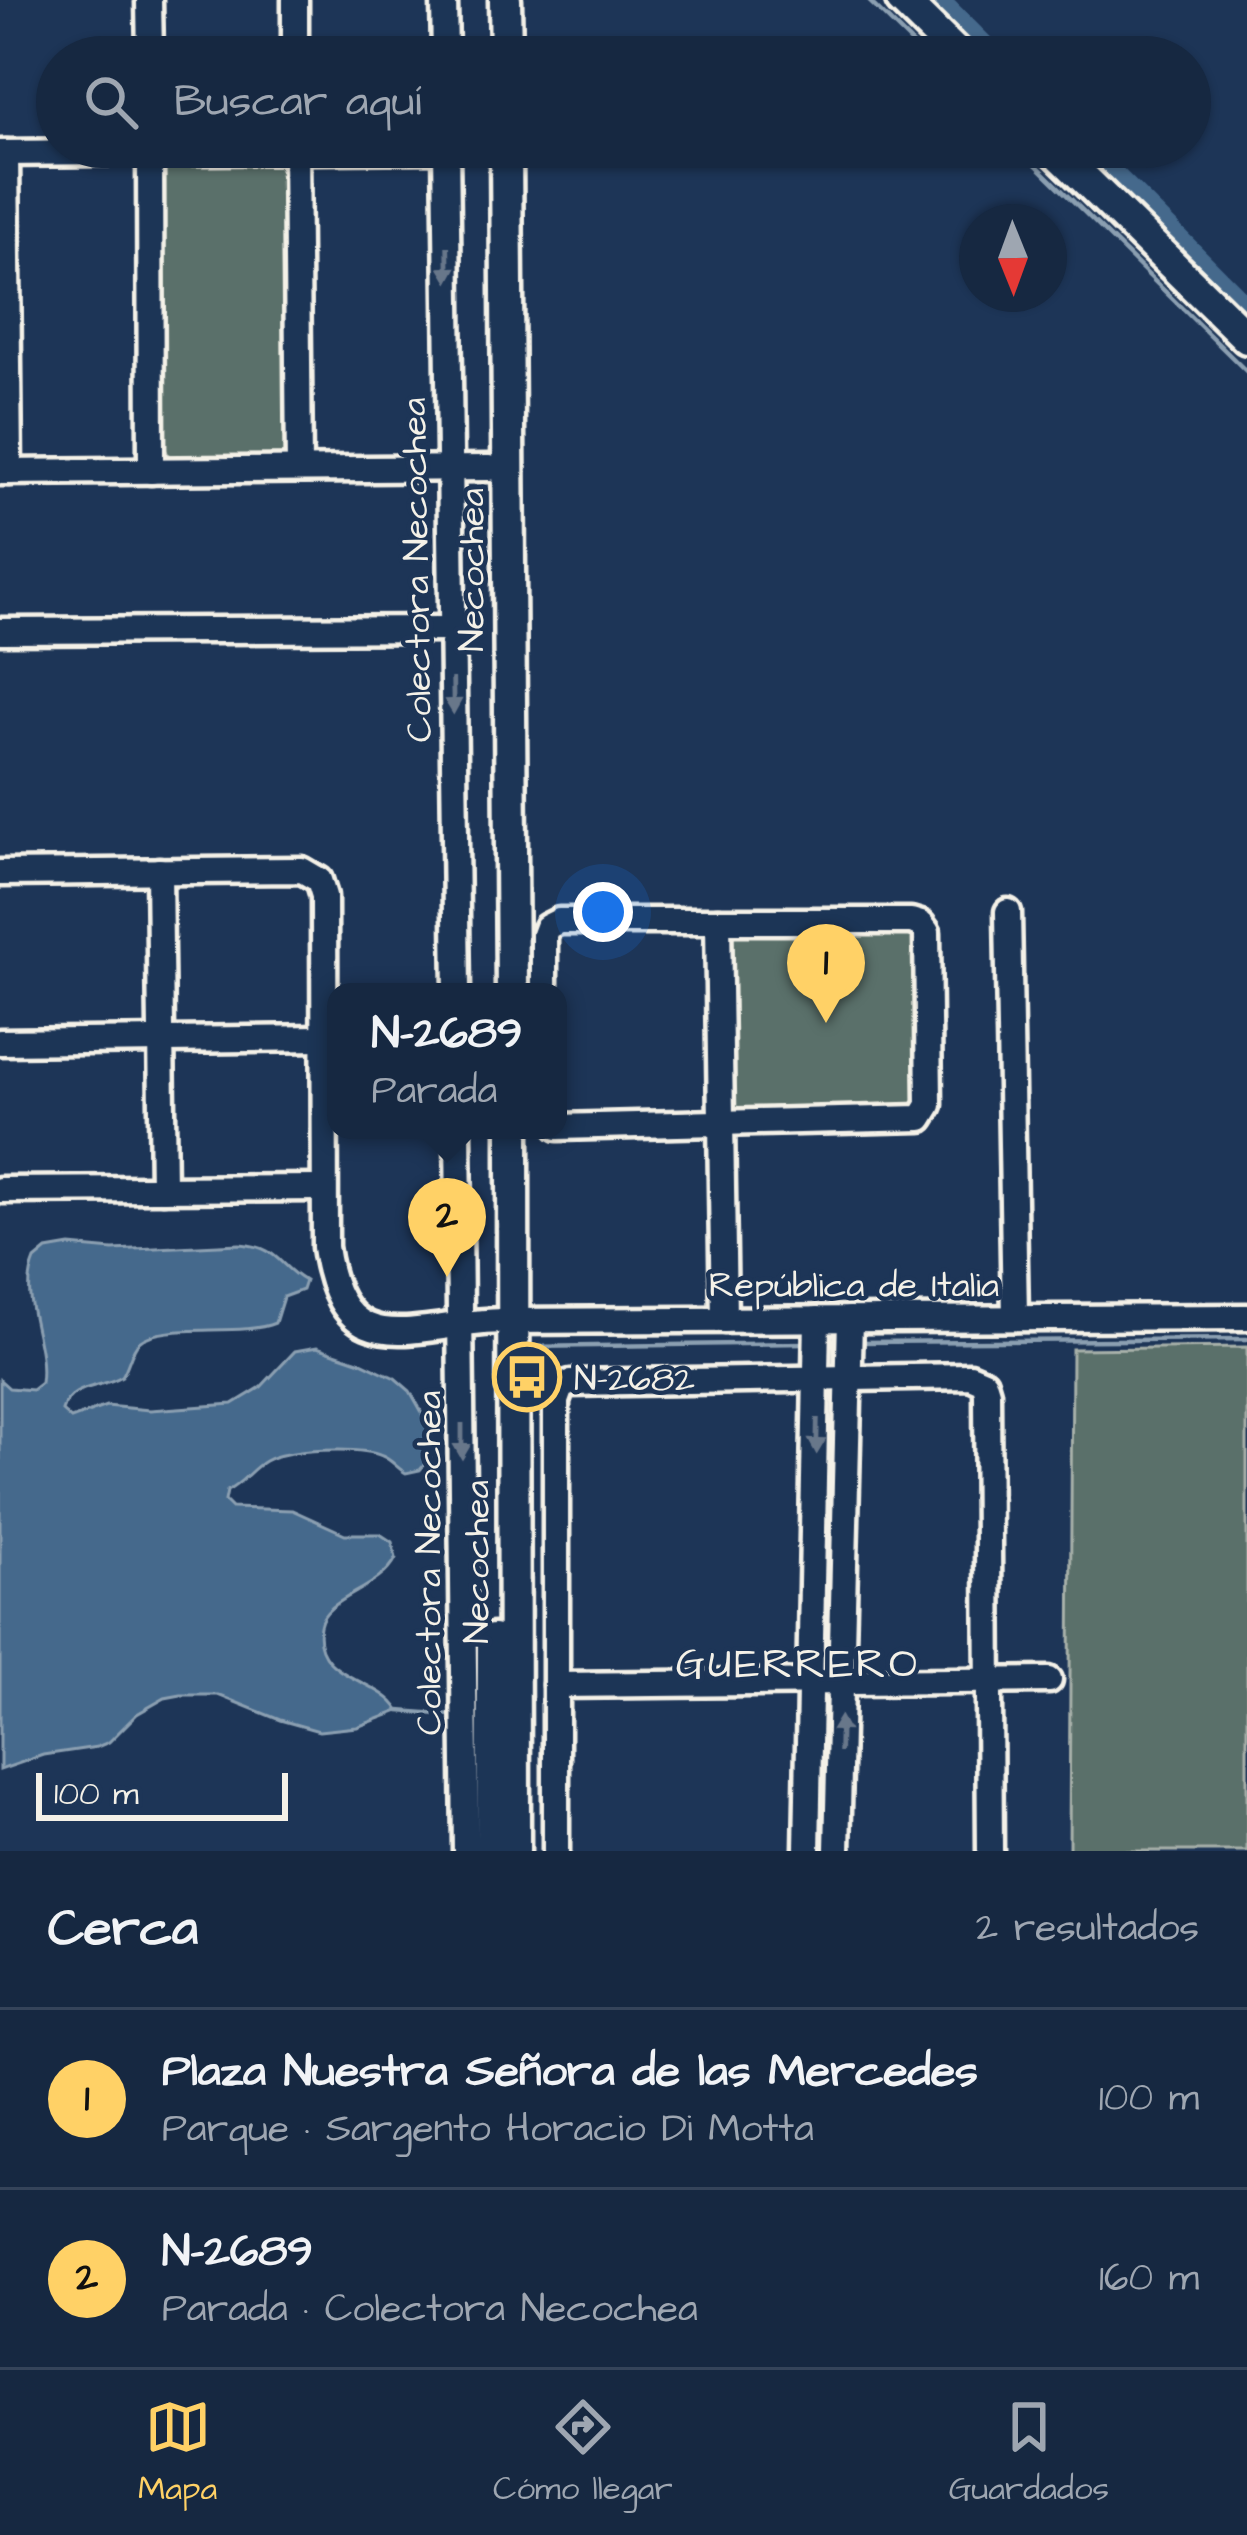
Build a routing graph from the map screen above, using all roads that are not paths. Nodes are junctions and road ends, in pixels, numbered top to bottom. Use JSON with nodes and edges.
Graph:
{"nodes":[{"id":1,"x":149,"y":0,"type":"edge"},
{"id":2,"x":295,"y":0,"type":"edge"},
{"id":3,"x":444,"y":0,"type":"edge"},
{"id":4,"x":486,"y":0,"type":"edge"},
{"id":5,"x":505,"y":0,"type":"edge"},
{"id":6,"x":902,"y":0,"type":"edge"},
{"id":7,"x":150,"y":36,"type":"edge"},
{"id":8,"x":295,"y":36,"type":"edge"},
{"id":9,"x":445,"y":36,"type":"edge"},
{"id":10,"x":487,"y":36,"type":"edge"},
{"id":11,"x":506,"y":36,"type":"edge"},
{"id":12,"x":939,"y":36,"type":"edge"},
{"id":13,"x":36,"y":152,"type":"edge"},
{"id":14,"x":3,"y":153,"type":"edge"},
{"id":15,"x":150,"y":168,"type":"edge"},
{"id":16,"x":296,"y":168,"type":"edge"},
{"id":17,"x":446,"y":168,"type":"edge"},
{"id":18,"x":487,"y":168,"type":"edge"},
{"id":19,"x":506,"y":168,"type":"edge"},
{"id":20,"x":1073,"y":168,"type":"edge"},
{"id":21,"x":1247,"y":338,"type":"edge"},
{"id":22,"x":450,"y":468,"type":"junction"},
{"id":23,"x":489,"y":468,"type":"junction"},
{"id":24,"x":299,"y":470,"type":"junction"},
{"id":25,"x":152,"y":471,"type":"junction"},
{"id":26,"x":4,"y":472,"type":"edge"},
{"id":27,"x":452,"y":629,"type":"junction"},
{"id":28,"x":0,"y":631,"type":"edge"},
{"id":29,"x":159,"y":872,"type":"junction"},
{"id":30,"x":0,"y":873,"type":"edge"},
{"id":31,"x":1008,"y":912,"type":"dead end"},
{"id":32,"x":718,"y":921,"type":"junction"},
{"id":33,"x":457,"y":983,"type":"edge"},
{"id":34,"x":492,"y":983,"type":"edge"},
{"id":35,"x":512,"y":983,"type":"edge"},
{"id":36,"x":544,"y":983,"type":"edge"},
{"id":37,"x":323,"y":1038,"type":"junction"},
{"id":38,"x":161,"y":1040,"type":"junction"},
{"id":39,"x":0,"y":1042,"type":"edge"},
{"id":40,"x":721,"y":1124,"type":"junction"},
{"id":41,"x":567,"y":1126,"type":"edge"},
{"id":42,"x":458,"y":1139,"type":"edge"},
{"id":43,"x":494,"y":1139,"type":"edge"},
{"id":44,"x":513,"y":1139,"type":"edge"},
{"id":45,"x":323,"y":1187,"type":"junction"},
{"id":46,"x":163,"y":1189,"type":"junction"},
{"id":47,"x":0,"y":1190,"type":"edge"},
{"id":48,"x":1247,"y":1317,"type":"edge"},
{"id":49,"x":1016,"y":1318,"type":"junction"},
{"id":50,"x":724,"y":1319,"type":"junction"},
{"id":51,"x":818,"y":1319,"type":"junction"},
{"id":52,"x":850,"y":1319,"type":"junction"},
{"id":53,"x":504,"y":1321,"type":"junction"},
{"id":54,"x":460,"y":1324,"type":"junction"},
{"id":55,"x":818,"y":1378,"type":"junction"},
{"id":56,"x":849,"y":1378,"type":"junction"},
{"id":57,"x":1049,"y":1680,"type":"dead end"},
{"id":58,"x":989,"y":1681,"type":"junction"},
{"id":59,"x":842,"y":1682,"type":"junction"},
{"id":60,"x":811,"y":1683,"type":"junction"},
{"id":61,"x":556,"y":1685,"type":"junction"},
{"id":62,"x":466,"y":1851,"type":"edge"},
{"id":63,"x":492,"y":1851,"type":"edge"},
{"id":64,"x":514,"y":1851,"type":"edge"},
{"id":65,"x":556,"y":1851,"type":"edge"},
{"id":66,"x":807,"y":1851,"type":"edge"},
{"id":67,"x":837,"y":1851,"type":"edge"},
{"id":68,"x":990,"y":1851,"type":"edge"}],
"edges":[{"from":1,"to":7,"type":"street"},
{"from":2,"to":8,"type":"street"},
{"from":3,"to":9,"type":"street"},
{"from":4,"to":10,"type":"main road"},
{"from":5,"to":11,"type":"main road"},
{"from":6,"to":12,"type":"main road"},
{"from":13,"to":14,"type":"street"},
{"from":14,"to":26,"type":"street"},
{"from":15,"to":25,"type":"street"},
{"from":16,"to":24,"type":"street"},
{"from":17,"to":22,"type":"street","name":"Colectora Necochea","one_way":true},
{"from":18,"to":23,"type":"main road","name":"Necochea"},
{"from":19,"to":35,"type":"main road","name":"Necochea"},
{"from":20,"to":21,"type":"main road"},
{"from":22,"to":23,"type":"street"},
{"from":22,"to":24,"type":"street"},
{"from":22,"to":27,"type":"street","name":"Colectora Necochea"},
{"from":23,"to":34,"type":"main road","name":"Necochea"},
{"from":24,"to":25,"type":"street"},
{"from":25,"to":26,"type":"street"},
{"from":27,"to":28,"type":"street"},
{"from":27,"to":33,"type":"street","name":"Colectora Necochea","one_way":true},
{"from":29,"to":30,"type":"street"},
{"from":29,"to":37,"type":"street","name":"República de Italia"},
{"from":29,"to":38,"type":"street"},
{"from":31,"to":49,"type":"street"},
{"from":32,"to":36,"type":"street"},
{"from":32,"to":40,"type":"street"},
{"from":32,"to":40,"type":"street"},
{"from":37,"to":38,"type":"street"},
{"from":37,"to":45,"type":"street","name":"República de Italia"},
{"from":38,"to":39,"type":"street"},
{"from":38,"to":46,"type":"street"},
{"from":40,"to":41,"type":"street"},
{"from":40,"to":50,"type":"street"},
{"from":42,"to":54,"type":"street","name":"Colectora Necochea"},
{"from":43,"to":53,"type":"main road","name":"Necochea"},
{"from":44,"to":53,"type":"main road","name":"Necochea"},
{"from":45,"to":46,"type":"street"},
{"from":45,"to":54,"type":"street","name":"República de Italia"},
{"from":46,"to":47,"type":"street"},
{"from":48,"to":49,"type":"street","name":"República de Italia"},
{"from":49,"to":52,"type":"street","name":"República de Italia"},
{"from":50,"to":51,"type":"street","name":"República de Italia"},
{"from":50,"to":53,"type":"street","name":"República de Italia"},
{"from":51,"to":52,"type":"street","name":"República de Italia"},
{"from":51,"to":55,"type":"street"},
{"from":52,"to":56,"type":"street"},
{"from":53,"to":54,"type":"street","name":"República de Italia"},
{"from":53,"to":63,"type":"main road","name":"Necochea"},
{"from":53,"to":64,"type":"main road","name":"Necochea"},
{"from":54,"to":62,"type":"street","name":"Colectora Necochea","one_way":true},
{"from":55,"to":56,"type":"street"},
{"from":55,"to":60,"type":"street","one_way":true},
{"from":55,"to":61,"type":"street"},
{"from":56,"to":58,"type":"street"},
{"from":56,"to":59,"type":"street"},
{"from":57,"to":58,"type":"street"},
{"from":58,"to":59,"type":"street"},
{"from":58,"to":68,"type":"street"},
{"from":59,"to":60,"type":"street"},
{"from":67,"to":59,"type":"street","one_way":true},
{"from":60,"to":61,"type":"street"},
{"from":60,"to":66,"type":"street"},
{"from":61,"to":65,"type":"street"}]}
